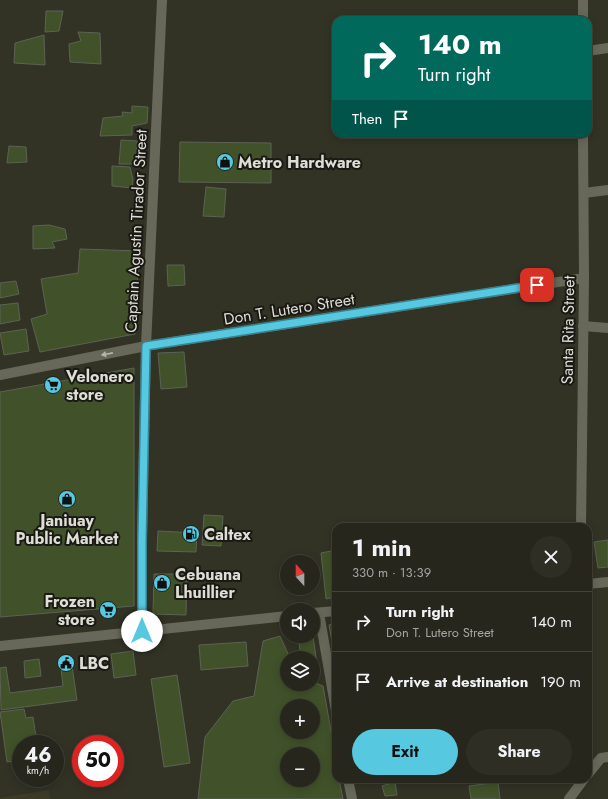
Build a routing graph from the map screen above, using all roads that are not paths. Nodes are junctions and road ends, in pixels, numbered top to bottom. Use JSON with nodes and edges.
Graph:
{"nodes":[{"id":1,"x":162,"y":0,"type":"edge"},
{"id":2,"x":583,"y":0,"type":"edge"},
{"id":3,"x":583,"y":16,"type":"edge"},
{"id":4,"x":608,"y":48,"type":"edge"},
{"id":5,"x":592,"y":50,"type":"edge"},
{"id":6,"x":583,"y":138,"type":"edge"},
{"id":7,"x":608,"y":190,"type":"edge"},
{"id":8,"x":584,"y":193,"type":"junction"},
{"id":9,"x":584,"y":278,"type":"junction"},
{"id":10,"x":583,"y":326,"type":"junction"},
{"id":11,"x":608,"y":328,"type":"edge"},
{"id":12,"x":146,"y":346,"type":"junction"},
{"id":13,"x":0,"y":374,"type":"edge"},
{"id":14,"x":581,"y":523,"type":"edge"},
{"id":15,"x":608,"y":582,"type":"edge"},
{"id":16,"x":592,"y":584,"type":"edge"},
{"id":17,"x":332,"y":611,"type":"edge"},
{"id":18,"x":320,"y":613,"type":"edge"},
{"id":19,"x":280,"y":617,"type":"edge"},
{"id":20,"x":142,"y":631,"type":"junction"},
{"id":21,"x":320,"y":633,"type":"edge"},
{"id":22,"x":0,"y":646,"type":"edge"},
{"id":23,"x":332,"y":691,"type":"edge"},
{"id":24,"x":608,"y":757,"type":"edge"},
{"id":25,"x":592,"y":769,"type":"edge"},
{"id":26,"x":349,"y":783,"type":"edge"},
{"id":27,"x":581,"y":783,"type":"edge"},
{"id":28,"x":352,"y":799,"type":"edge"},
{"id":29,"x":568,"y":799,"type":"edge"}],
"edges":[{"from":1,"to":12,"type":"street","name":"Captain Agustin Tirador Street"},
{"from":2,"to":3,"type":"street"},
{"from":4,"to":5,"type":"street"},
{"from":6,"to":8,"type":"street","name":"Santa Rita Street"},
{"from":7,"to":8,"type":"street"},
{"from":8,"to":9,"type":"street","name":"Santa Rita Street"},
{"from":9,"to":10,"type":"street","name":"Santa Rita Street"},
{"from":9,"to":12,"type":"street","name":"Don T. Lutero Street"},
{"from":10,"to":11,"type":"street"},
{"from":10,"to":14,"type":"street","name":"Santa Rita Street"},
{"from":12,"to":13,"type":"street","name":"Don T. Lutero Street","one_way":true},
{"from":12,"to":20,"type":"street","name":"Captain Agustin Tirador Street"},
{"from":15,"to":16,"type":"street"},
{"from":17,"to":18,"type":"street"},
{"from":19,"to":20,"type":"street"},
{"from":20,"to":22,"type":"street"},
{"from":21,"to":23,"type":"street"},
{"from":24,"to":25,"type":"street"},
{"from":26,"to":28,"type":"street"},
{"from":27,"to":29,"type":"street"}]}
